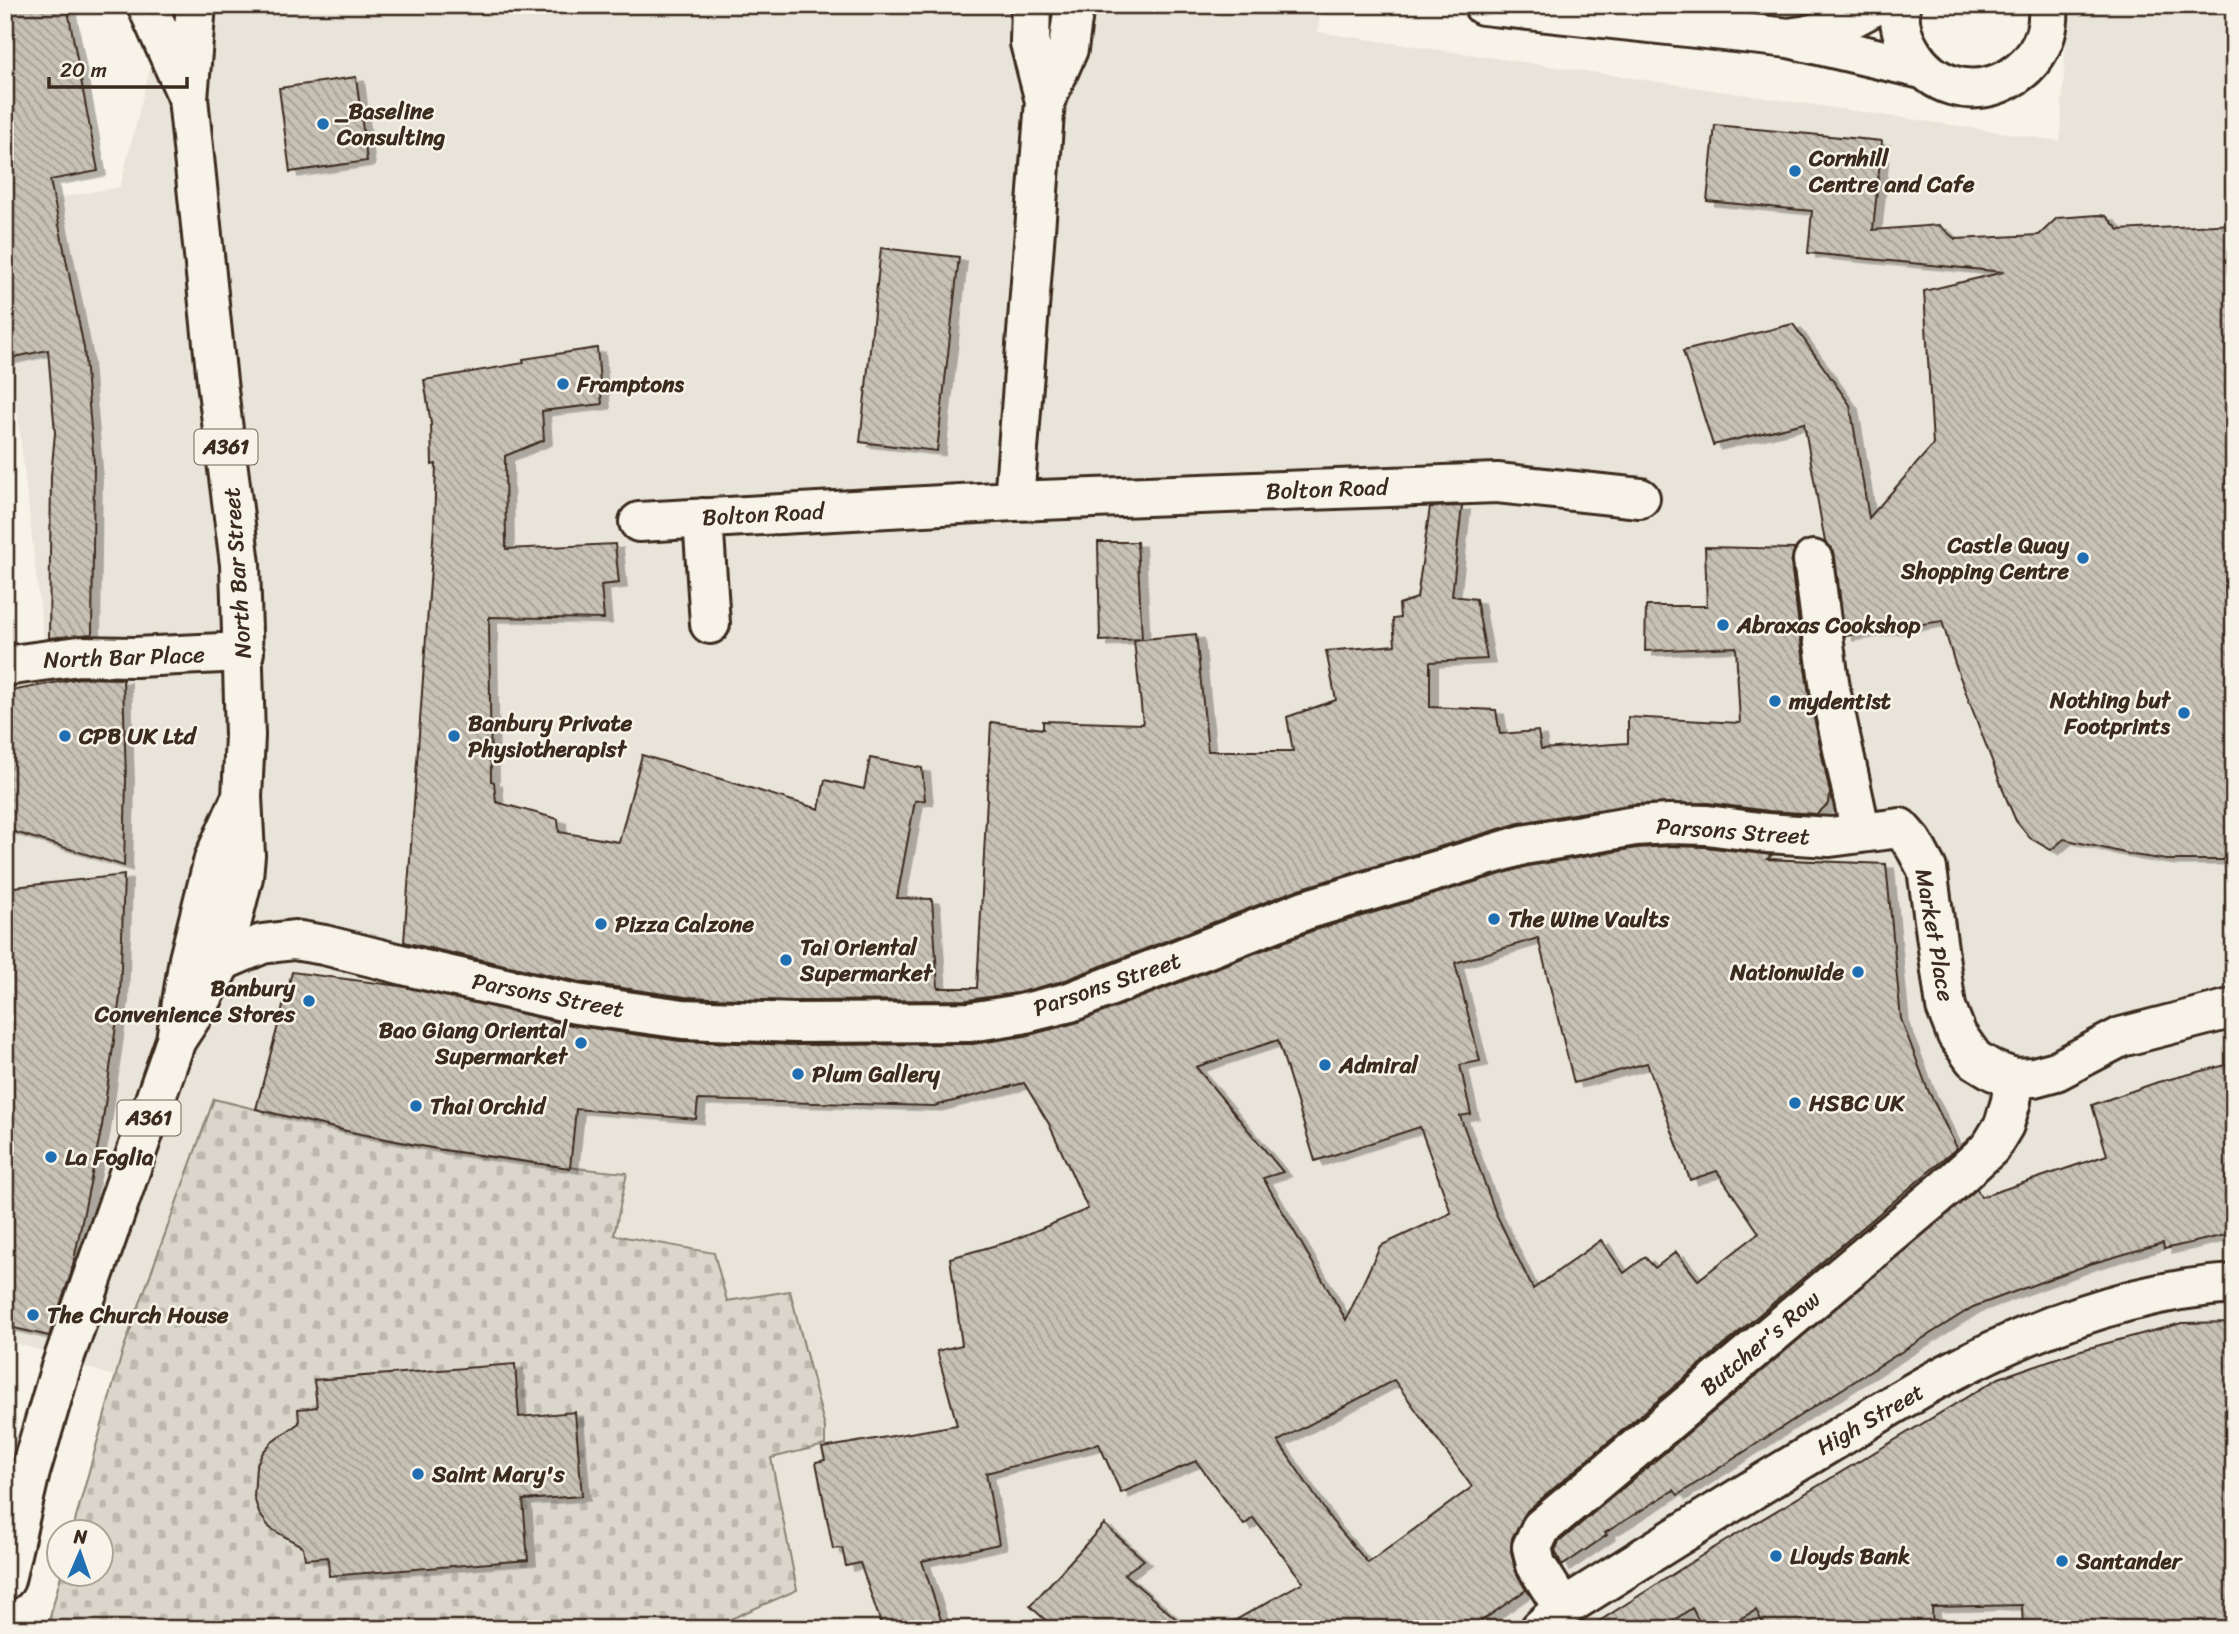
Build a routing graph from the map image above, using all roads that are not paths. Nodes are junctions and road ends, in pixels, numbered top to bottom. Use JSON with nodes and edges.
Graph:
{"nodes":[{"id":1,"x":147,"y":5,"type":"edge"},
{"id":2,"x":196,"y":5,"type":"edge"},
{"id":3,"x":1031,"y":5,"type":"edge"},
{"id":4,"x":1074,"y":5,"type":"edge"},
{"id":5,"x":1483,"y":5,"type":"edge"},
{"id":6,"x":1876,"y":5,"type":"edge"},
{"id":7,"x":1900,"y":5,"type":"edge"},
{"id":8,"x":2048,"y":5,"type":"edge"},
{"id":9,"x":1789,"y":37,"type":"junction"},
{"id":10,"x":1922,"y":69,"type":"junction"},
{"id":11,"x":188,"y":99,"type":"junction"},
{"id":12,"x":1045,"y":102,"type":"junction"},
{"id":13,"x":1640,"y":498,"type":"dead end"},
{"id":14,"x":1014,"y":501,"type":"junction"},
{"id":15,"x":703,"y":518,"type":"junction"},
{"id":16,"x":639,"y":522,"type":"dead end"},
{"id":17,"x":1813,"y":560,"type":"dead end"},
{"id":18,"x":710,"y":624,"type":"dead end"},
{"id":19,"x":244,"y":652,"type":"junction"},
{"id":20,"x":5,"y":666,"type":"edge"},
{"id":21,"x":242,"y":797,"type":"junction"},
{"id":22,"x":1900,"y":828,"type":"joint"},
{"id":23,"x":1861,"y":833,"type":"junction"},
{"id":24,"x":222,"y":961,"type":"junction"},
{"id":25,"x":2234,"y":1007,"type":"edge"},
{"id":26,"x":176,"y":1040,"type":"junction"},
{"id":27,"x":2014,"y":1078,"type":"junction"},
{"id":28,"x":2234,"y":1284,"type":"edge"},
{"id":29,"x":5,"y":1580,"type":"edge"},
{"id":30,"x":1552,"y":1618,"type":"edge"}],
"edges":[{"from":1,"to":11,"type":"street","name":"North Bar Street","number":"A361"},
{"from":2,"to":11,"type":"street","name":"North Bar Street","number":"A361"},
{"from":3,"to":12,"type":"street"},
{"from":4,"to":12,"type":"street"},
{"from":5,"to":9,"type":"street"},
{"from":6,"to":9,"type":"street"},
{"from":7,"to":10,"type":"street"},
{"from":8,"to":10,"type":"street"},
{"from":9,"to":10,"type":"street"},
{"from":11,"to":19,"type":"street","name":"North Bar Street","number":"A361"},
{"from":12,"to":14,"type":"street"},
{"from":13,"to":14,"type":"street","name":"Bolton Road"},
{"from":14,"to":15,"type":"street","name":"Bolton Road"},
{"from":15,"to":16,"type":"street","name":"Bolton Road"},
{"from":15,"to":18,"type":"street"},
{"from":17,"to":23,"type":"street"},
{"from":19,"to":20,"type":"street","name":"North Bar Place"},
{"from":19,"to":21,"type":"street","name":"North Bar Street","number":"A361"},
{"from":21,"to":24,"type":"street","name":"North Bar Street","number":"A361"},
{"from":21,"to":26,"type":"street","name":"North Bar Street","number":"A361"},
{"from":22,"to":23,"type":"street","name":"Parsons Street"},
{"from":22,"to":27,"type":"street","name":"Market Place"},
{"from":23,"to":24,"type":"street","name":"Parsons Street"},
{"from":24,"to":26,"type":"street","name":"North Bar Street","number":"A361"},
{"from":25,"to":27,"type":"street"},
{"from":26,"to":29,"type":"street","name":"North Bar Street","number":"A361"},
{"from":27,"to":30,"type":"street","name":"Butcher's Row"},
{"from":28,"to":30,"type":"street","name":"High Street"}]}
